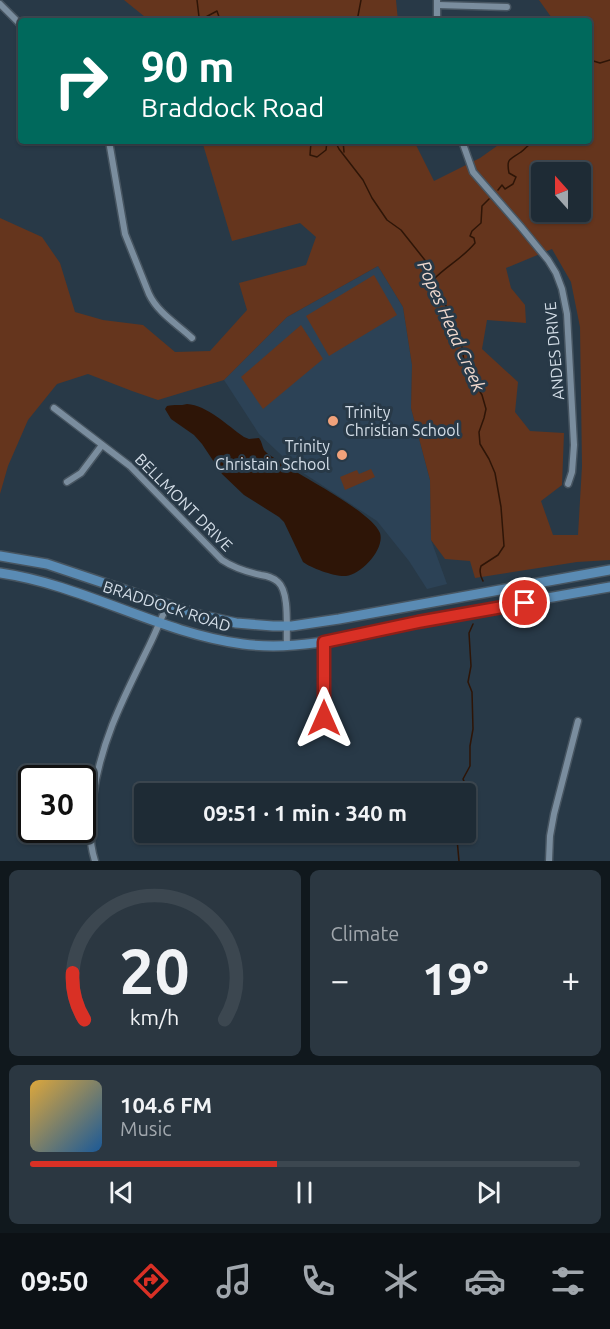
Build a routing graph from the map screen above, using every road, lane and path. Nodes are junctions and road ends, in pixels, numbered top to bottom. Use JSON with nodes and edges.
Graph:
{"nodes":[{"id":1,"x":437,"y":3,"type":"edge"},
{"id":2,"x":0,"y":4,"type":"edge"},
{"id":3,"x":507,"y":7,"type":"dead end"},
{"id":4,"x":18,"y":22,"type":"edge"},
{"id":5,"x":110,"y":144,"type":"edge"},
{"id":6,"x":463,"y":144,"type":"edge"},
{"id":7,"x":192,"y":338,"type":"dead end"},
{"id":8,"x":54,"y":408,"type":"dead end"},
{"id":9,"x":102,"y":445,"type":"junction"},
{"id":10,"x":67,"y":482,"type":"dead end"},
{"id":11,"x":568,"y":484,"type":"dead end"},
{"id":12,"x":0,"y":556,"type":"edge"},
{"id":13,"x":610,"y":570,"type":"edge"},
{"id":14,"x":0,"y":573,"type":"edge"},
{"id":15,"x":610,"y":587,"type":"edge"},
{"id":16,"x":168,"y":604,"type":"junction"},
{"id":17,"x":159,"y":623,"type":"junction"},
{"id":18,"x":286,"y":626,"type":"junction"},
{"id":19,"x":324,"y":642,"type":"junction"},
{"id":20,"x":287,"y":646,"type":"junction"},
{"id":21,"x":578,"y":721,"type":"dead end"},
{"id":22,"x":318,"y":731,"type":"dead end"},
{"id":23,"x":95,"y":861,"type":"edge"},
{"id":24,"x":549,"y":861,"type":"edge"}],
"edges":[{"from":1,"to":3,"type":"street"},
{"from":2,"to":4,"type":"street"},
{"from":5,"to":7,"type":"street"},
{"from":6,"to":11,"type":"street","name":"ANDES DRIVE"},
{"from":8,"to":9,"type":"street","name":"BELLMONT DRIVE"},
{"from":9,"to":10,"type":"street"},
{"from":9,"to":18,"type":"street","name":"BELLMONT DRIVE"},
{"from":12,"to":16,"type":"main road","name":"BRADDOCK ROAD"},
{"from":13,"to":18,"type":"main road","name":"BRADDOCK ROAD"},
{"from":14,"to":17,"type":"main road","name":"BRADDOCK ROAD"},
{"from":15,"to":19,"type":"main road","name":"BRADDOCK ROAD"},
{"from":16,"to":17,"type":"street"},
{"from":16,"to":18,"type":"main road","name":"BRADDOCK ROAD"},
{"from":17,"to":20,"type":"main road","name":"BRADDOCK ROAD"},
{"from":17,"to":23,"type":"street"},
{"from":18,"to":20,"type":"street","name":"BELLMONT DRIVE"},
{"from":19,"to":20,"type":"main road","name":"BRADDOCK ROAD"},
{"from":19,"to":22,"type":"street"},
{"from":21,"to":24,"type":"street"}]}
